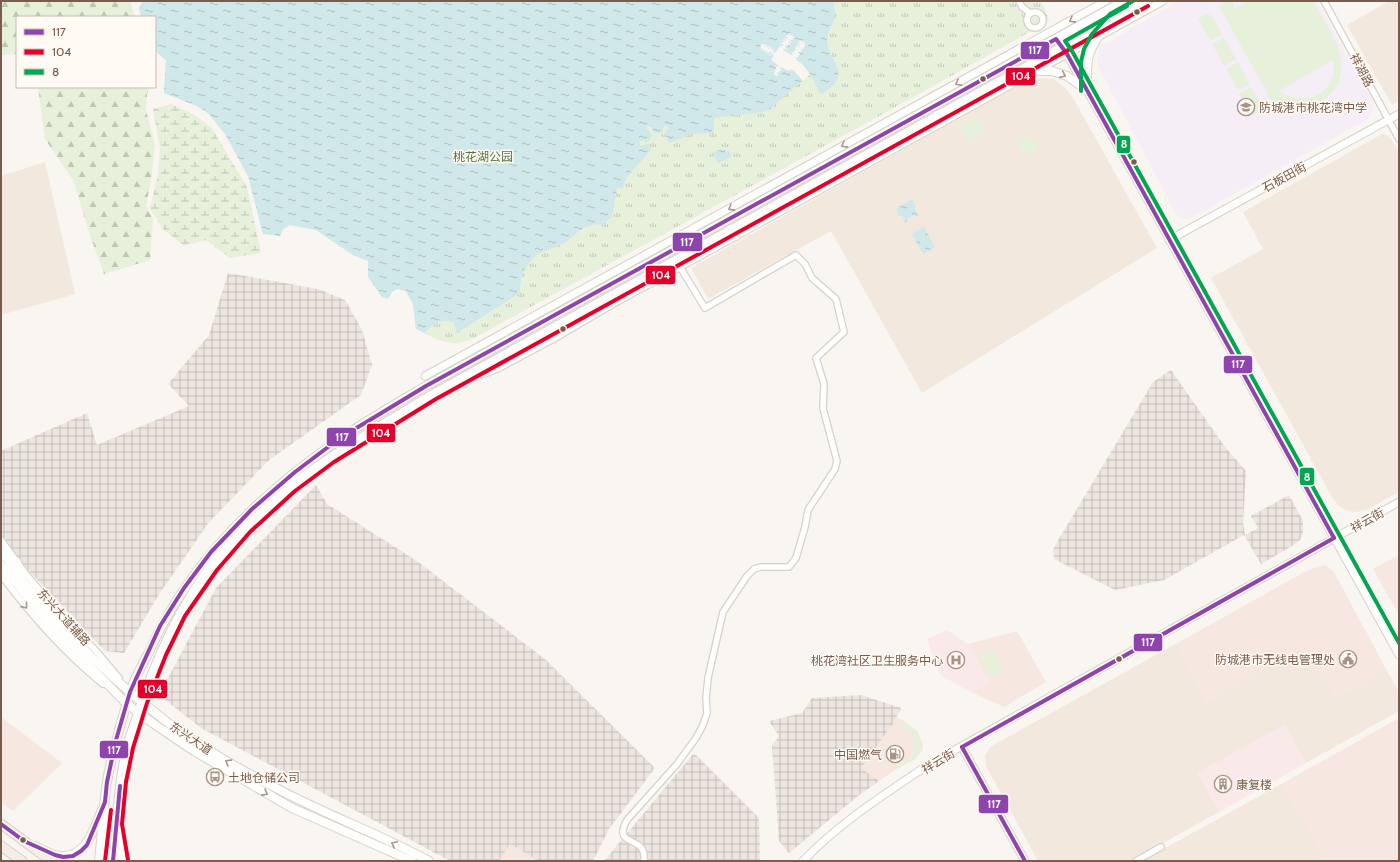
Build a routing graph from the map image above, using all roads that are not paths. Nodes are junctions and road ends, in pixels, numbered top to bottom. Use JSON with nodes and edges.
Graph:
{"nodes":[{"id":1,"x":1019,"y":1,"type":"edge"},
{"id":2,"x":1106,"y":1,"type":"edge"},
{"id":3,"x":1124,"y":1,"type":"edge"},
{"id":4,"x":1145,"y":1,"type":"edge"},
{"id":5,"x":1163,"y":1,"type":"edge"},
{"id":6,"x":1324,"y":1,"type":"edge"},
{"id":7,"x":1030,"y":13,"type":"junction"},
{"id":8,"x":1114,"y":18,"type":"junction"},
{"id":9,"x":1041,"y":26,"type":"junction"},
{"id":10,"x":1050,"y":32,"type":"junction"},
{"id":11,"x":1097,"y":37,"type":"junction"},
{"id":12,"x":1056,"y":39,"type":"junction"},
{"id":13,"x":1065,"y":50,"type":"junction"},
{"id":14,"x":1036,"y":71,"type":"junction"},
{"id":15,"x":1087,"y":90,"type":"junction"},
{"id":16,"x":1399,"y":114,"type":"edge"},
{"id":17,"x":939,"y":119,"type":"junction"},
{"id":18,"x":1388,"y":119,"type":"junction"},
{"id":19,"x":1399,"y":139,"type":"edge"},
{"id":20,"x":734,"y":233,"type":"junction"},
{"id":21,"x":1170,"y":240,"type":"junction"},
{"id":22,"x":680,"y":267,"type":"junction"},
{"id":23,"x":649,"y":279,"type":"junction"},
{"id":24,"x":426,"y":376,"type":"dead end"},
{"id":25,"x":1399,"y":502,"type":"edge"},
{"id":26,"x":1334,"y":538,"type":"junction"},
{"id":27,"x":1,"y":540,"type":"edge"},
{"id":28,"x":1,"y":551,"type":"edge"},
{"id":29,"x":6,"y":568,"type":"edge"},
{"id":30,"x":29,"y":587,"type":"junction"},
{"id":31,"x":43,"y":595,"type":"junction"},
{"id":32,"x":66,"y":642,"type":"junction"},
{"id":33,"x":1399,"y":655,"type":"edge"},
{"id":34,"x":84,"y":668,"type":"junction"},
{"id":35,"x":130,"y":692,"type":"junction"},
{"id":36,"x":141,"y":701,"type":"junction"},
{"id":37,"x":127,"y":704,"type":"junction"},
{"id":38,"x":138,"y":712,"type":"junction"},
{"id":39,"x":962,"y":747,"type":"junction"},
{"id":40,"x":105,"y":802,"type":"junction"},
{"id":41,"x":1,"y":824,"type":"edge"},
{"id":42,"x":116,"y":824,"type":"junction"},
{"id":43,"x":24,"y":841,"type":"junction"},
{"id":44,"x":1,"y":846,"type":"edge"},
{"id":45,"x":1161,"y":847,"type":"dead end"},
{"id":46,"x":21,"y":861,"type":"edge"},
{"id":47,"x":51,"y":861,"type":"edge"},
{"id":48,"x":99,"y":861,"type":"edge"},
{"id":49,"x":113,"y":861,"type":"edge"},
{"id":50,"x":122,"y":861,"type":"edge"},
{"id":51,"x":412,"y":861,"type":"edge"},
{"id":52,"x":429,"y":861,"type":"edge"},
{"id":53,"x":644,"y":861,"type":"edge"},
{"id":54,"x":803,"y":861,"type":"edge"},
{"id":55,"x":1025,"y":861,"type":"edge"},
{"id":56,"x":1136,"y":861,"type":"edge"}],
"edges":[{"from":1,"to":7,"type":"street"},
{"from":2,"to":10,"type":"street","one_way":true},
{"from":3,"to":12,"type":"main road"},
{"from":4,"to":8,"type":"main road"},
{"from":5,"to":11,"type":"street"},
{"from":6,"to":18,"type":"street","name":"祥湖路"},
{"from":7,"to":9,"type":"street"},
{"from":7,"to":9,"type":"street"},
{"from":8,"to":11,"type":"main road"},
{"from":8,"to":13,"type":"main road"},
{"from":9,"to":10,"type":"street"},
{"from":10,"to":12,"type":"street"},
{"from":10,"to":24,"type":"street","one_way":true},
{"from":11,"to":13,"type":"street"},
{"from":11,"to":15,"type":"main road"},
{"from":12,"to":13,"type":"street"},
{"from":12,"to":35,"type":"main road"},
{"from":13,"to":14,"type":"street"},
{"from":13,"to":15,"type":"street"},
{"from":13,"to":17,"type":"main road"},
{"from":14,"to":15,"type":"main road","one_way":true},
{"from":14,"to":17,"type":"street"},
{"from":15,"to":21,"type":"street"},
{"from":16,"to":18,"type":"street","name":"石板田街"},
{"from":17,"to":20,"type":"main road"},
{"from":18,"to":19,"type":"street","name":"祥湖路"},
{"from":18,"to":21,"type":"street","name":"石板田街"},
{"from":20,"to":22,"type":"street"},
{"from":20,"to":23,"type":"main road"},
{"from":21,"to":26,"type":"street"},
{"from":22,"to":23,"type":"street"},
{"from":22,"to":53,"type":"street"},
{"from":23,"to":36,"type":"main road"},
{"from":25,"to":26,"type":"street","name":"祥云街"},
{"from":26,"to":33,"type":"street"},
{"from":26,"to":39,"type":"street","name":"祥云街"},
{"from":27,"to":29,"type":"street","name":"东兴大道辅路"},
{"from":28,"to":29,"type":"main road","name":"东兴大道"},
{"from":29,"to":30,"type":"main road","name":"东兴大道"},
{"from":29,"to":31,"type":"street","name":"东兴大道辅路"},
{"from":29,"to":32,"type":"main road","name":"东兴大道"},
{"from":29,"to":34,"type":"street","name":"东兴大道辅路","one_way":true},
{"from":30,"to":31,"type":"street"},
{"from":30,"to":35,"type":"main road","name":"东兴大道"},
{"from":31,"to":35,"type":"street","name":"东兴大道辅路"},
{"from":32,"to":34,"type":"street"},
{"from":32,"to":37,"type":"main road","name":"东兴大道"},
{"from":34,"to":37,"type":"street","name":"东兴大道辅路"},
{"from":35,"to":36,"type":"main road","name":"东兴大道"},
{"from":35,"to":37,"type":"main road"},
{"from":36,"to":38,"type":"main road"},
{"from":52,"to":36,"type":"main road","name":"东兴大道","one_way":true},
{"from":37,"to":38,"type":"main road","name":"东兴大道"},
{"from":37,"to":40,"type":"main road"},
{"from":38,"to":42,"type":"main road"},
{"from":38,"to":51,"type":"main road","name":"东兴大道","one_way":true},
{"from":39,"to":54,"type":"street","name":"祥云街"},
{"from":39,"to":55,"type":"street"},
{"from":40,"to":43,"type":"main road"},
{"from":40,"to":48,"type":"main road"},
{"from":41,"to":43,"type":"main road"},
{"from":42,"to":49,"type":"main road"},
{"from":42,"to":50,"type":"main road"},
{"from":43,"to":47,"type":"main road"},
{"from":44,"to":46,"type":"main road"},
{"from":45,"to":56,"type":"street"}]}
